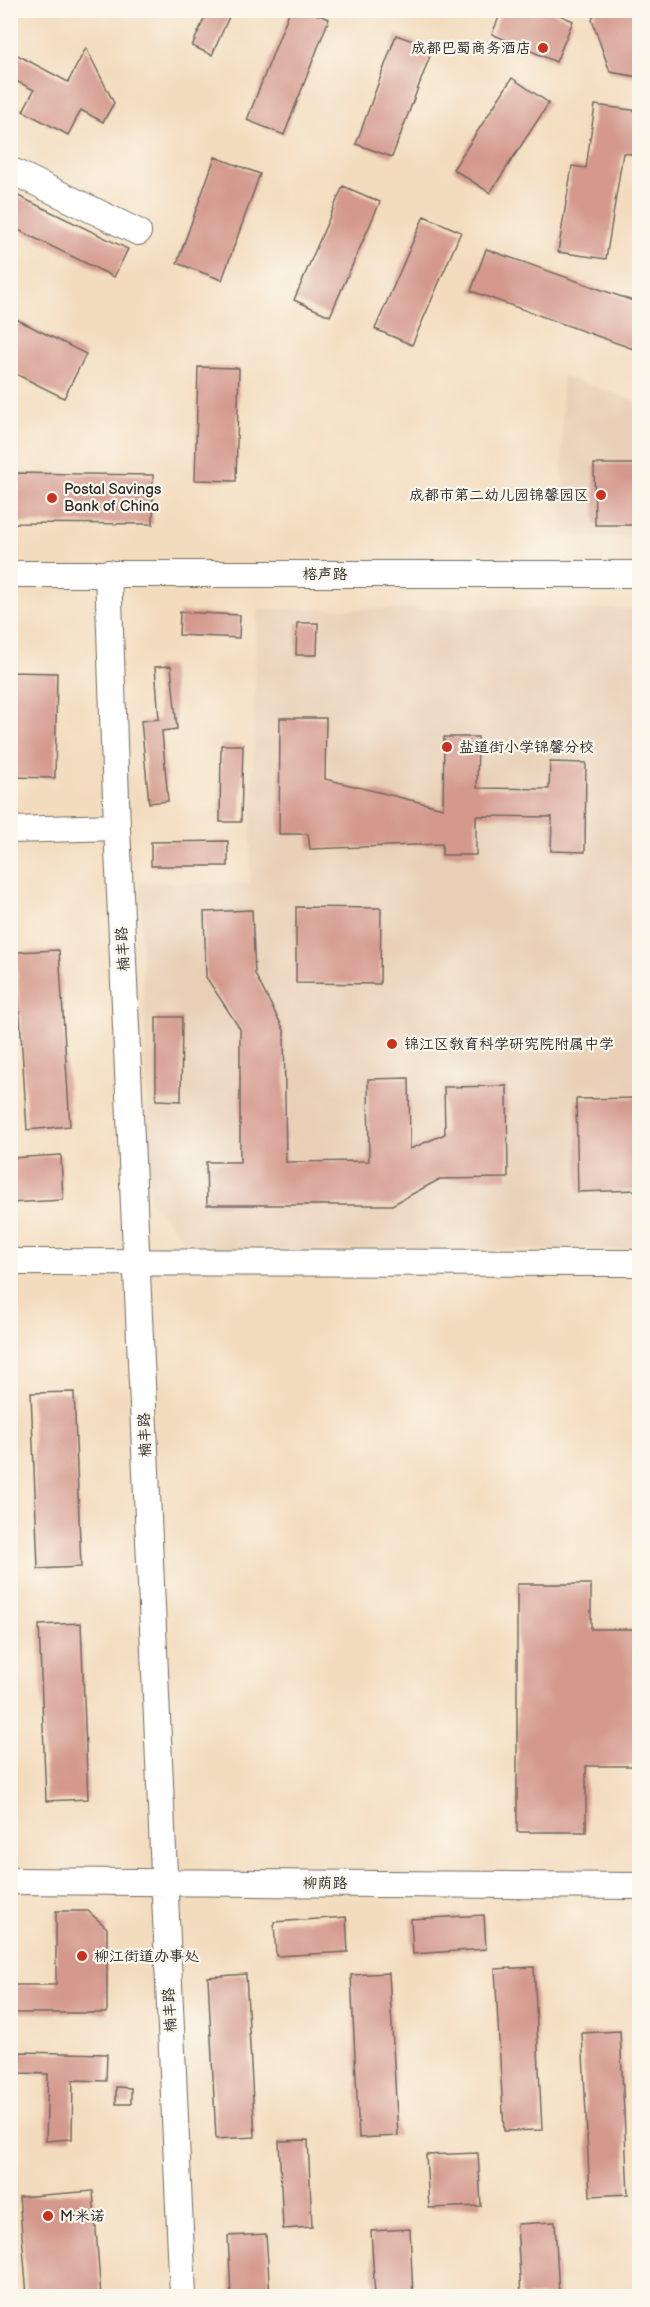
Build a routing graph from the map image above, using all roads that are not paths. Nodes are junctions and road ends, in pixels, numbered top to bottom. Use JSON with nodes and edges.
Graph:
{"nodes":[{"id":1,"x":10,"y":170,"type":"edge"},
{"id":2,"x":138,"y":232,"type":"dead end"},
{"id":3,"x":108,"y":573,"type":"junction"},
{"id":4,"x":10,"y":574,"type":"edge"},
{"id":5,"x":639,"y":574,"type":"edge"},
{"id":6,"x":117,"y":826,"type":"junction"},
{"id":7,"x":10,"y":830,"type":"edge"},
{"id":8,"x":10,"y":1263,"type":"edge"},
{"id":9,"x":138,"y":1263,"type":"junction"},
{"id":10,"x":639,"y":1263,"type":"edge"},
{"id":11,"x":10,"y":1881,"type":"edge"},
{"id":12,"x":164,"y":1881,"type":"junction"},
{"id":13,"x":639,"y":1886,"type":"edge"},
{"id":14,"x":183,"y":2296,"type":"edge"}],
"edges":[{"from":1,"to":2,"type":"street"},
{"from":3,"to":4,"type":"street","name":"榕声路"},
{"from":3,"to":5,"type":"street","name":"榕声路"},
{"from":3,"to":6,"type":"street","name":"楠丰路"},
{"from":6,"to":7,"type":"street"},
{"from":6,"to":9,"type":"street","name":"楠丰路"},
{"from":8,"to":9,"type":"street"},
{"from":9,"to":10,"type":"street"},
{"from":9,"to":12,"type":"street","name":"楠丰路"},
{"from":11,"to":12,"type":"street","name":"柳荫路"},
{"from":12,"to":13,"type":"street","name":"柳荫路"},
{"from":12,"to":14,"type":"street","name":"楠丰路"}]}
